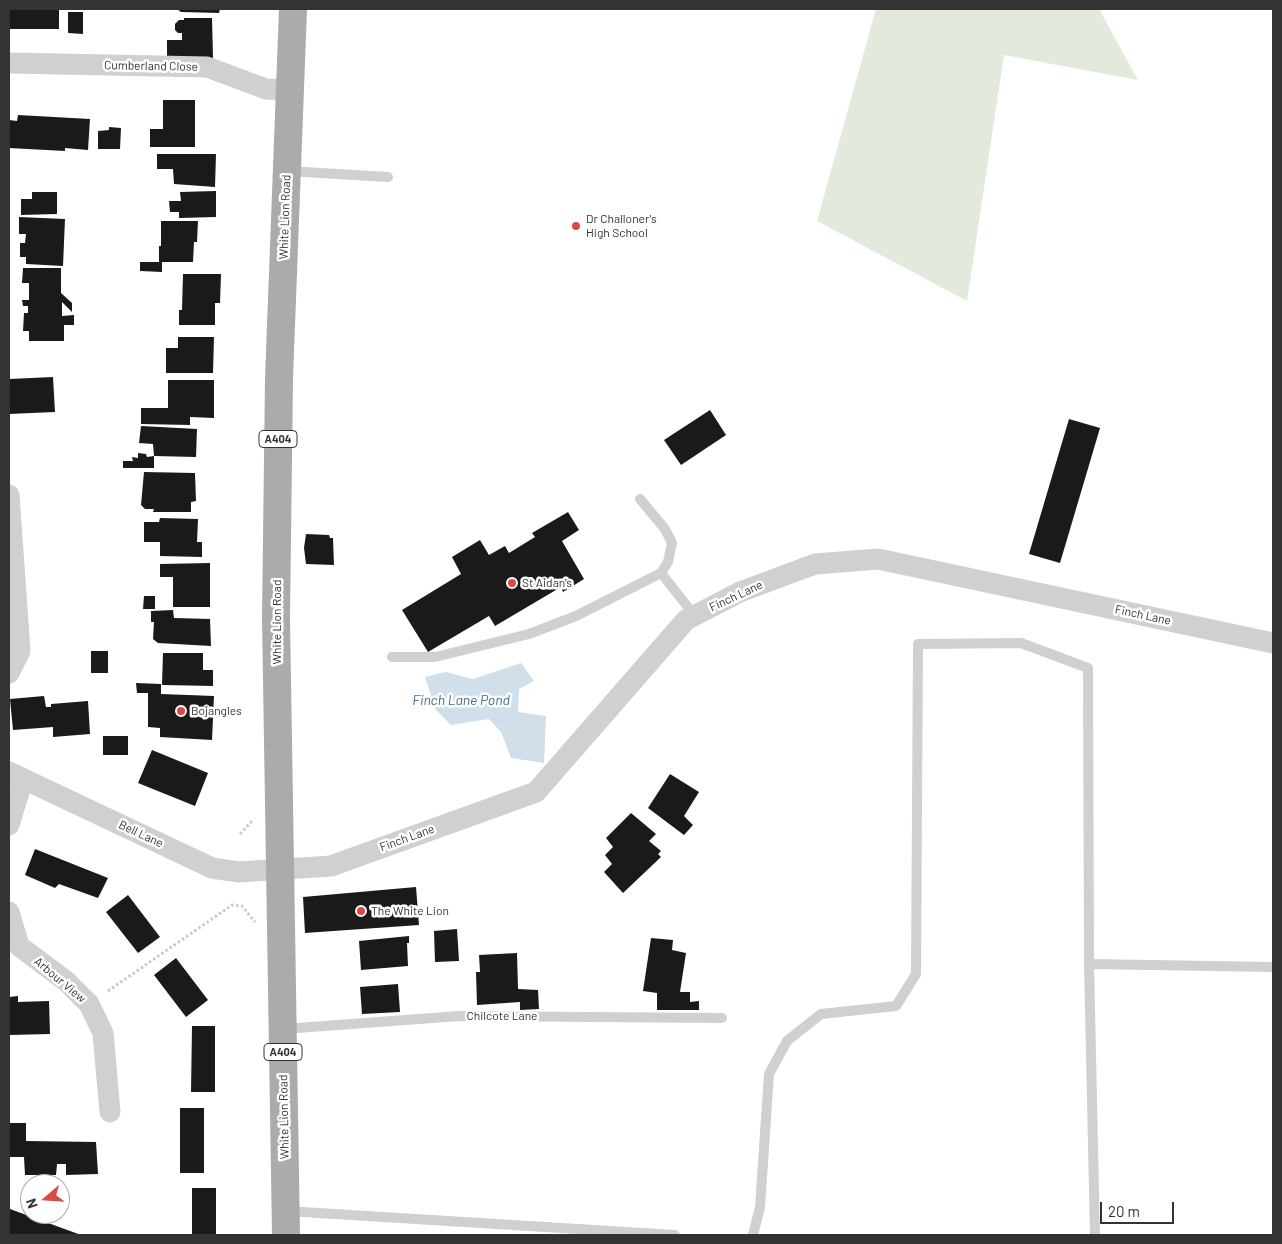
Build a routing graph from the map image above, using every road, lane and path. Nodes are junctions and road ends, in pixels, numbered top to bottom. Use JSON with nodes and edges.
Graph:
{"nodes":[{"id":1,"x":293,"y":9,"type":"edge"},
{"id":2,"x":9,"y":63,"type":"edge"},
{"id":3,"x":289,"y":90,"type":"junction"},
{"id":4,"x":286,"y":171,"type":"junction"},
{"id":5,"x":388,"y":177,"type":"dead end"},
{"id":6,"x":9,"y":495,"type":"edge"},
{"id":7,"x":640,"y":499,"type":"dead end"},
{"id":8,"x":661,"y":573,"type":"junction"},
{"id":9,"x":695,"y":616,"type":"junction"},
{"id":10,"x":1273,"y":644,"type":"edge"},
{"id":11,"x":392,"y":657,"type":"dead end"},
{"id":12,"x":9,"y":673,"type":"edge"},
{"id":13,"x":16,"y":775,"type":"edge"},
{"id":14,"x":256,"y":818,"type":"dead end"},
{"id":15,"x":9,"y":825,"type":"edge"},
{"id":16,"x":240,"y":834,"type":"dead end"},
{"id":17,"x":279,"y":870,"type":"junction"},
{"id":18,"x":242,"y":906,"type":"dead end"},
{"id":19,"x":9,"y":912,"type":"edge"},
{"id":20,"x":1089,"y":964,"type":"junction"},
{"id":21,"x":1273,"y":967,"type":"edge"},
{"id":22,"x":89,"y":1004,"type":"junction"},
{"id":23,"x":722,"y":1018,"type":"dead end"},
{"id":24,"x":283,"y":1029,"type":"junction"},
{"id":25,"x":110,"y":1112,"type":"dead end"},
{"id":26,"x":285,"y":1223,"type":"edge"},
{"id":27,"x":675,"y":1235,"type":"edge"},
{"id":28,"x":753,"y":1235,"type":"edge"},
{"id":29,"x":1095,"y":1235,"type":"edge"}],
"edges":[{"from":1,"to":3,"type":"main road","name":"White Lion Road","number":"A404"},
{"from":2,"to":3,"type":"street","name":"Cumberland Close"},
{"from":3,"to":4,"type":"main road","name":"White Lion Road","number":"A404"},
{"from":4,"to":5,"type":"lane"},
{"from":4,"to":17,"type":"main road","name":"White Lion Road","number":"A404"},
{"from":6,"to":12,"type":"street"},
{"from":7,"to":8,"type":"lane"},
{"from":8,"to":9,"type":"lane"},
{"from":8,"to":11,"type":"lane"},
{"from":9,"to":10,"type":"street","name":"Finch Lane"},
{"from":9,"to":17,"type":"street","name":"Finch Lane"},
{"from":13,"to":15,"type":"street"},
{"from":13,"to":17,"type":"street","name":"Bell Lane"},
{"from":14,"to":16,"type":"path"},
{"from":17,"to":24,"type":"main road","name":"White Lion Road","number":"A404"},
{"from":18,"to":22,"type":"path"},
{"from":19,"to":22,"type":"street","name":"Arbour View"},
{"from":20,"to":21,"type":"lane"},
{"from":20,"to":28,"type":"lane"},
{"from":20,"to":29,"type":"lane"},
{"from":22,"to":25,"type":"street","name":"Arbour View"},
{"from":23,"to":24,"type":"lane","name":"Chilcote Lane"},
{"from":24,"to":26,"type":"main road","name":"White Lion Road","number":"A404"},
{"from":26,"to":27,"type":"lane"}]}
